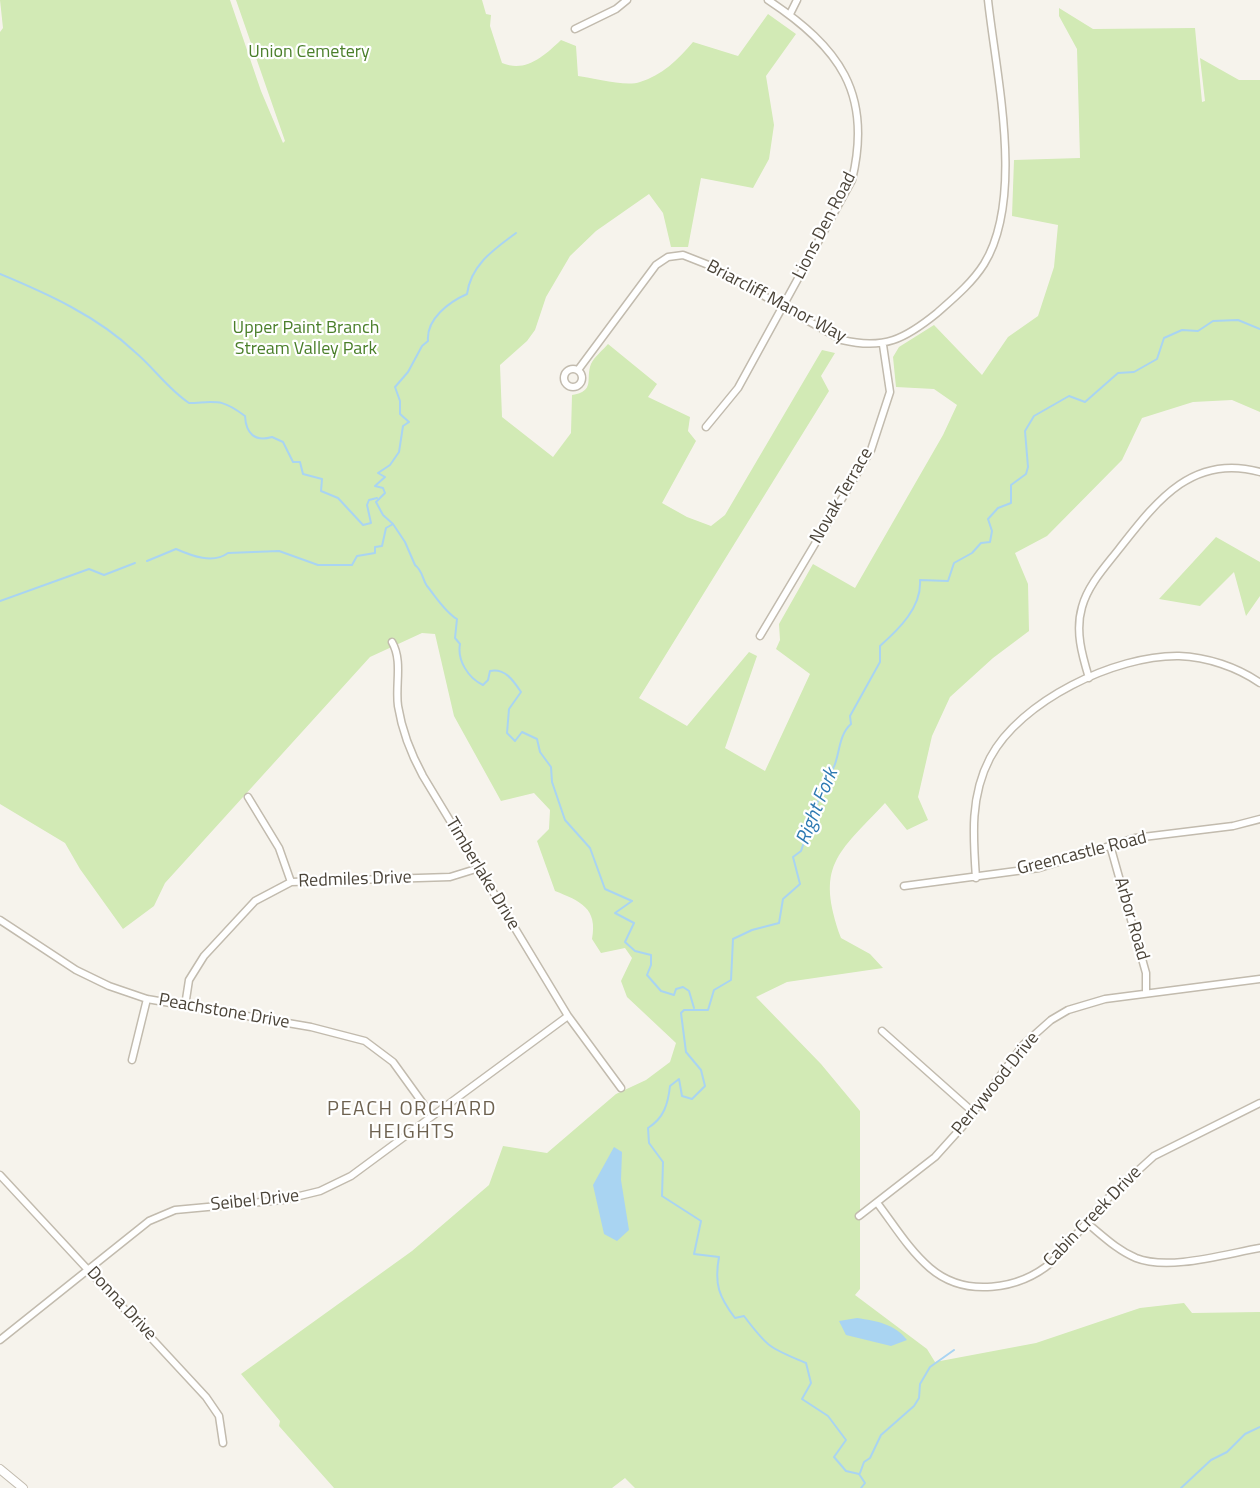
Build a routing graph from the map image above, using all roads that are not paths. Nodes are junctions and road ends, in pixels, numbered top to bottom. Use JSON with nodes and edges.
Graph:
{"nodes":[{"id":1,"x":627,"y":0,"type":"edge"},
{"id":2,"x":768,"y":0,"type":"edge"},
{"id":3,"x":797,"y":0,"type":"edge"},
{"id":4,"x":988,"y":0,"type":"edge"},
{"id":5,"x":790,"y":14,"type":"junction"},
{"id":6,"x":575,"y":30,"type":"dead end"},
{"id":7,"x":783,"y":308,"type":"junction"},
{"id":8,"x":883,"y":345,"type":"junction"},
{"id":9,"x":578,"y":370,"type":"dead end"},
{"id":10,"x":706,"y":427,"type":"dead end"},
{"id":11,"x":1260,"y":472,"type":"edge"},
{"id":12,"x":760,"y":636,"type":"dead end"},
{"id":13,"x":392,"y":642,"type":"dead end"},
{"id":14,"x":1089,"y":678,"type":"junction"},
{"id":15,"x":1260,"y":683,"type":"edge"},
{"id":16,"x":248,"y":797,"type":"dead end"},
{"id":17,"x":1260,"y":819,"type":"edge"},
{"id":18,"x":1110,"y":845,"type":"junction"},
{"id":19,"x":479,"y":868,"type":"junction"},
{"id":20,"x":976,"y":878,"type":"junction"},
{"id":21,"x":291,"y":882,"type":"junction"},
{"id":22,"x":904,"y":886,"type":"dead end"},
{"id":23,"x":0,"y":920,"type":"edge"},
{"id":24,"x":1260,"y":979,"type":"edge"},
{"id":25,"x":1146,"y":993,"type":"junction"},
{"id":26,"x":147,"y":999,"type":"junction"},
{"id":27,"x":184,"y":1006,"type":"junction"},
{"id":28,"x":568,"y":1016,"type":"junction"},
{"id":29,"x":882,"y":1031,"type":"dead end"},
{"id":30,"x":132,"y":1060,"type":"dead end"},
{"id":31,"x":621,"y":1088,"type":"dead end"},
{"id":32,"x":1260,"y":1103,"type":"edge"},
{"id":33,"x":973,"y":1112,"type":"junction"},
{"id":34,"x":432,"y":1116,"type":"junction"},
{"id":35,"x":0,"y":1175,"type":"edge"},
{"id":36,"x":878,"y":1204,"type":"junction"},
{"id":37,"x":859,"y":1216,"type":"dead end"},
{"id":38,"x":1087,"y":1223,"type":"junction"},
{"id":39,"x":1260,"y":1248,"type":"edge"},
{"id":40,"x":88,"y":1269,"type":"junction"},
{"id":41,"x":0,"y":1340,"type":"edge"},
{"id":42,"x":223,"y":1443,"type":"dead end"},
{"id":43,"x":0,"y":1469,"type":"edge"},
{"id":44,"x":23,"y":1488,"type":"edge"}],
"edges":[{"from":1,"to":6,"type":"street"},
{"from":2,"to":5,"type":"street","name":"Lions Den Road"},
{"from":3,"to":5,"type":"street"},
{"from":4,"to":8,"type":"street"},
{"from":5,"to":7,"type":"street","name":"Lions Den Road"},
{"from":7,"to":8,"type":"street","name":"Briarcliff Manor Way"},
{"from":7,"to":9,"type":"street","name":"Briarcliff Manor Way"},
{"from":7,"to":10,"type":"street","name":"Lions Den Road"},
{"from":8,"to":12,"type":"street","name":"Novak Terrace"},
{"from":11,"to":14,"type":"street"},
{"from":13,"to":19,"type":"street","name":"Timberlake Drive"},
{"from":14,"to":15,"type":"street"},
{"from":14,"to":20,"type":"street"},
{"from":16,"to":21,"type":"street"},
{"from":17,"to":18,"type":"street","name":"Greencastle Road"},
{"from":18,"to":20,"type":"street","name":"Greencastle Road"},
{"from":18,"to":25,"type":"street","name":"Arbor Road"},
{"from":19,"to":21,"type":"street","name":"Redmiles Drive"},
{"from":19,"to":28,"type":"street","name":"Timberlake Drive"},
{"from":20,"to":22,"type":"street","name":"Greencastle Road"},
{"from":21,"to":27,"type":"street","name":"Redmiles Drive"},
{"from":23,"to":26,"type":"street","name":"Peachstone Drive"},
{"from":24,"to":25,"type":"street","name":"Perrywood Drive"},
{"from":25,"to":33,"type":"street","name":"Perrywood Drive"},
{"from":26,"to":27,"type":"street","name":"Peachstone Drive"},
{"from":26,"to":30,"type":"street"},
{"from":27,"to":34,"type":"street","name":"Peachstone Drive"},
{"from":28,"to":31,"type":"street","name":"Timberlake Drive"},
{"from":28,"to":34,"type":"street","name":"Seibel Drive"},
{"from":29,"to":33,"type":"street"},
{"from":32,"to":38,"type":"street","name":"Cabin Creek Drive"},
{"from":33,"to":36,"type":"street","name":"Perrywood Drive"},
{"from":34,"to":40,"type":"street","name":"Seibel Drive"},
{"from":35,"to":40,"type":"street","name":"Donna Drive"},
{"from":36,"to":37,"type":"street","name":"Perrywood Drive"},
{"from":36,"to":38,"type":"street","name":"Cabin Creek Drive"},
{"from":38,"to":39,"type":"street"},
{"from":40,"to":41,"type":"street","name":"Seibel Drive"},
{"from":40,"to":42,"type":"street","name":"Donna Drive"},
{"from":43,"to":44,"type":"street"}]}
